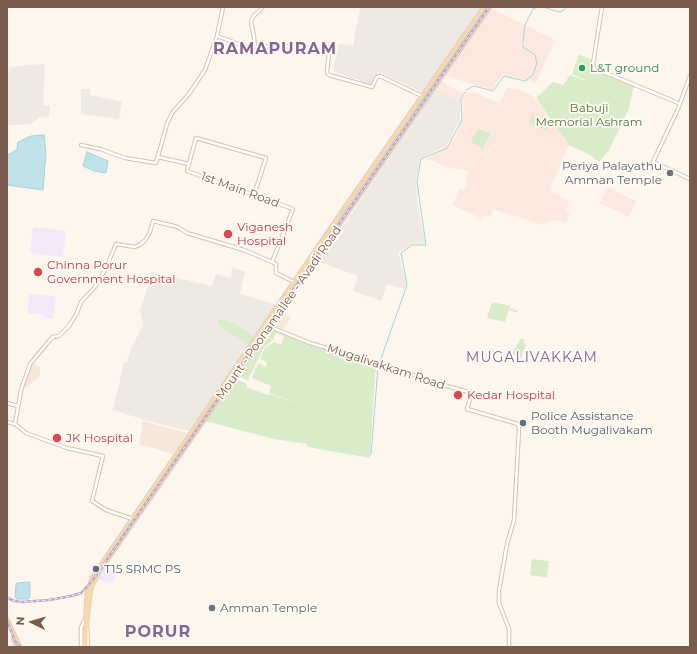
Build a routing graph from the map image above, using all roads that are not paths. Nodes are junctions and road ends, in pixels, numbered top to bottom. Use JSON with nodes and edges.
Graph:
{"nodes":[{"id":1,"x":223,"y":7,"type":"edge"},
{"id":2,"x":263,"y":7,"type":"edge"},
{"id":3,"x":484,"y":7,"type":"edge"},
{"id":4,"x":490,"y":7,"type":"edge"},
{"id":5,"x":602,"y":7,"type":"edge"},
{"id":6,"x":217,"y":36,"type":"junction"},
{"id":7,"x":255,"y":47,"type":"junction"},
{"id":8,"x":690,"y":76,"type":"edge"},
{"id":9,"x":422,"y":96,"type":"junction"},
{"id":10,"x":679,"y":104,"type":"junction"},
{"id":11,"x":81,"y":145,"type":"dead end"},
{"id":12,"x":158,"y":157,"type":"junction"},
{"id":13,"x":189,"y":164,"type":"junction"},
{"id":14,"x":690,"y":179,"type":"edge"},
{"id":15,"x":254,"y":195,"type":"junction"},
{"id":16,"x":272,"y":262,"type":"junction"},
{"id":17,"x":294,"y":282,"type":"junction"},
{"id":18,"x":290,"y":289,"type":"junction"},
{"id":19,"x":293,"y":292,"type":"junction"},
{"id":20,"x":266,"y":325,"type":"junction"},
{"id":21,"x":269,"y":326,"type":"junction"},
{"id":22,"x":233,"y":371,"type":"junction"},
{"id":23,"x":237,"y":373,"type":"junction"},
{"id":24,"x":7,"y":403,"type":"edge"},
{"id":25,"x":18,"y":406,"type":"junction"},
{"id":26,"x":7,"y":422,"type":"edge"},
{"id":27,"x":14,"y":424,"type":"junction"},
{"id":28,"x":142,"y":507,"type":"junction"},
{"id":29,"x":133,"y":520,"type":"junction"},
{"id":30,"x":110,"y":555,"type":"junction"},
{"id":31,"x":7,"y":620,"type":"edge"},
{"id":32,"x":84,"y":621,"type":"junction"},
{"id":33,"x":7,"y":624,"type":"edge"},
{"id":34,"x":86,"y":627,"type":"junction"},
{"id":35,"x":18,"y":647,"type":"edge"},
{"id":36,"x":85,"y":647,"type":"edge"},
{"id":37,"x":509,"y":647,"type":"edge"}],
"edges":[{"from":1,"to":6,"type":"street"},
{"from":2,"to":7,"type":"street"},
{"from":3,"to":9,"type":"main road","name":"Mount - Poonamallee - Avadi Road"},
{"from":4,"to":19,"type":"main road","name":"Mount - Poonamallee - Avadi Road"},
{"from":5,"to":10,"type":"street"},
{"from":6,"to":7,"type":"street"},
{"from":6,"to":12,"type":"street"},
{"from":7,"to":9,"type":"street"},
{"from":8,"to":10,"type":"street"},
{"from":9,"to":17,"type":"main road","name":"Mount - Poonamallee - Avadi Road"},
{"from":10,"to":14,"type":"street"},
{"from":11,"to":12,"type":"street"},
{"from":12,"to":13,"type":"street","name":"1st Main Road"},
{"from":13,"to":15,"type":"street","name":"1st Main Road"},
{"from":13,"to":15,"type":"street"},
{"from":15,"to":16,"type":"street","name":"1st Main Road"},
{"from":16,"to":17,"type":"street"},
{"from":16,"to":25,"type":"street"},
{"from":17,"to":18,"type":"main road","name":"Mount - Poonamallee - Avadi Road"},
{"from":18,"to":19,"type":"main road"},
{"from":18,"to":20,"type":"main road","name":"Mount - Poonamallee - Avadi Road"},
{"from":19,"to":21,"type":"main road","name":"Mount - Poonamallee - Avadi Road"},
{"from":20,"to":21,"type":"street","name":"Mugalivakkam Road"},
{"from":20,"to":22,"type":"main road","name":"Mount - Poonamallee - Avadi Road"},
{"from":21,"to":23,"type":"main road","name":"Mount - Poonamallee - Avadi Road"},
{"from":21,"to":37,"type":"street","name":"Mugalivakkam Road"},
{"from":22,"to":23,"type":"main road"},
{"from":22,"to":28,"type":"main road","name":"Mount - Poonamallee - Avadi Road"},
{"from":23,"to":28,"type":"main road","name":"Mount - Poonamallee - Avadi Road"},
{"from":24,"to":25,"type":"street"},
{"from":25,"to":27,"type":"street"},
{"from":26,"to":27,"type":"street"},
{"from":27,"to":29,"type":"street"},
{"from":28,"to":29,"type":"main road","name":"Mount - Poonamallee - Avadi Road"},
{"from":29,"to":30,"type":"main road","name":"Mount - Poonamallee - Avadi Road"},
{"from":30,"to":32,"type":"main road","name":"Mount - Poonamallee - Avadi Road"},
{"from":30,"to":34,"type":"main road","name":"Mount - Poonamallee - Avadi Road"},
{"from":31,"to":35,"type":"main road"},
{"from":32,"to":34,"type":"main road","name":"Mount - Poonamallee - Avadi Road"},
{"from":32,"to":36,"type":"street"},
{"from":33,"to":35,"type":"main road"},
{"from":34,"to":36,"type":"main road"}]}
